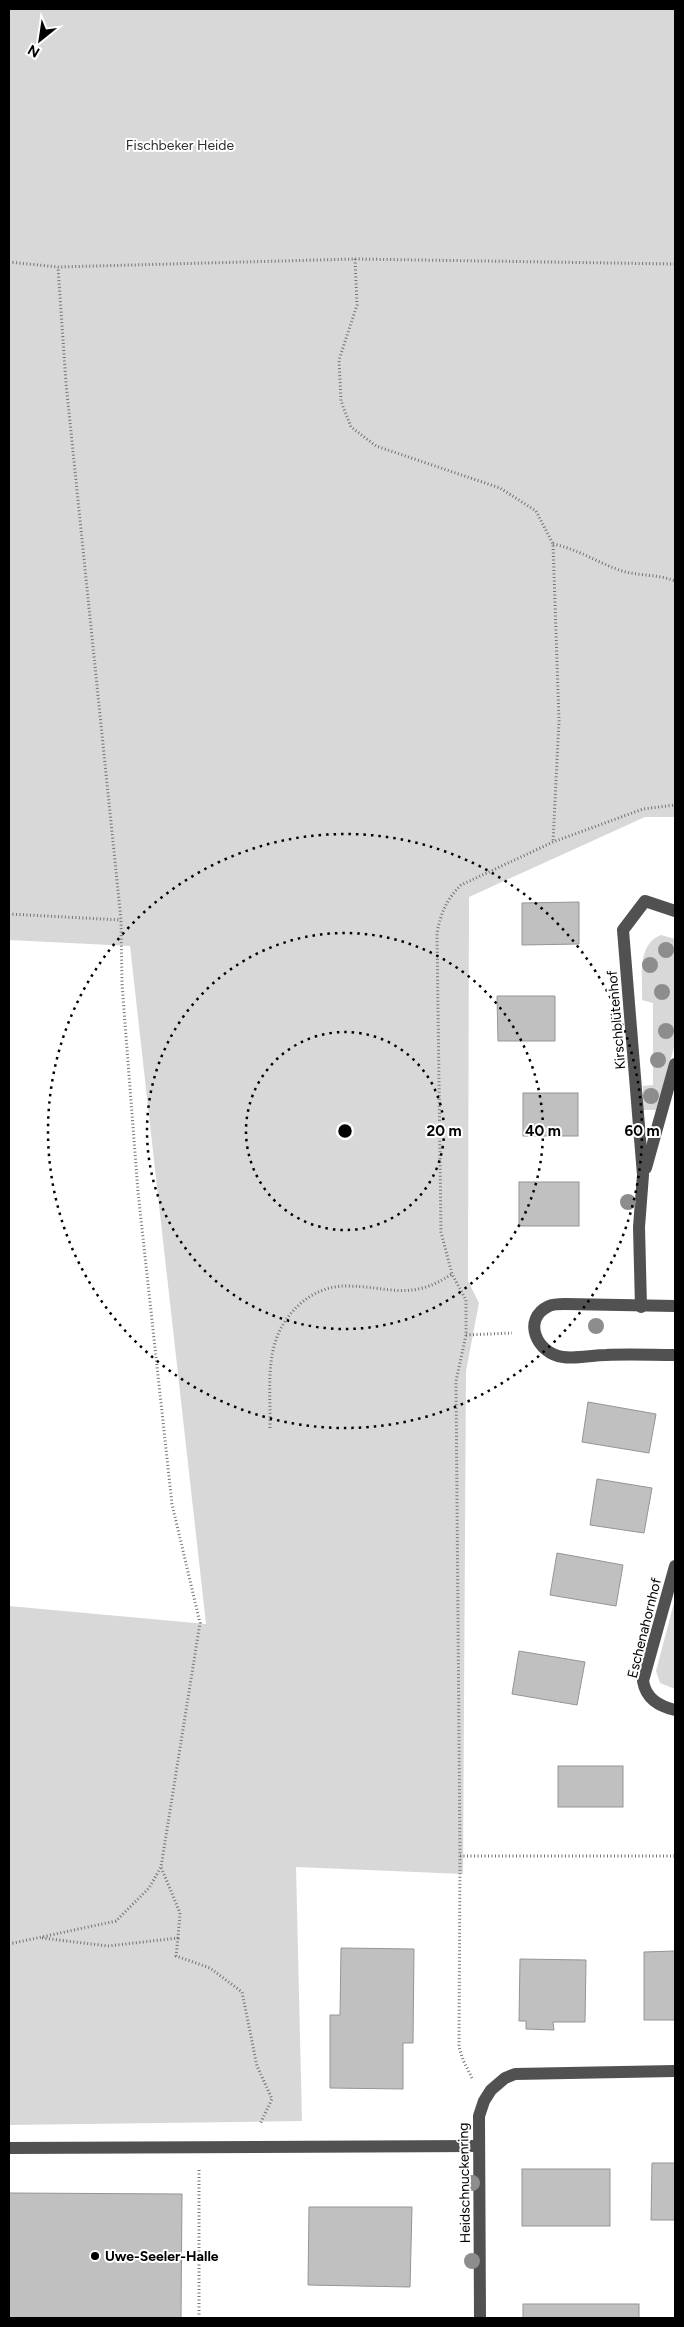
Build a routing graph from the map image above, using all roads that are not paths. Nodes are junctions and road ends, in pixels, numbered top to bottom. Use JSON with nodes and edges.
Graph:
{"nodes":[{"id":1,"x":675,"y":912,"type":"edge"},
{"id":2,"x":675,"y":1064,"type":"edge"},
{"id":3,"x":644,"y":1175,"type":"junction"},
{"id":4,"x":675,"y":1306,"type":"edge"},
{"id":5,"x":641,"y":1307,"type":"junction"},
{"id":6,"x":675,"y":1355,"type":"edge"},
{"id":7,"x":675,"y":1566,"type":"edge"},
{"id":8,"x":675,"y":1710,"type":"edge"},
{"id":9,"x":675,"y":2071,"type":"edge"},
{"id":10,"x":479,"y":2146,"type":"junction"},
{"id":11,"x":9,"y":2148,"type":"edge"},
{"id":12,"x":480,"y":2318,"type":"edge"}],
"edges":[{"from":1,"to":3,"type":"street","name":"Kirschblütenhof"},
{"from":2,"to":3,"type":"street","name":"Kirschblütenhof"},
{"from":3,"to":5,"type":"street","name":"Kirschblütenhof"},
{"from":4,"to":5,"type":"street"},
{"from":5,"to":6,"type":"street"},
{"from":7,"to":8,"type":"street","name":"Eschenahornhof"},
{"from":9,"to":10,"type":"street","name":"Heidschnuckenring"},
{"from":10,"to":11,"type":"street"},
{"from":10,"to":12,"type":"street","name":"Heidschnuckenring"}]}
